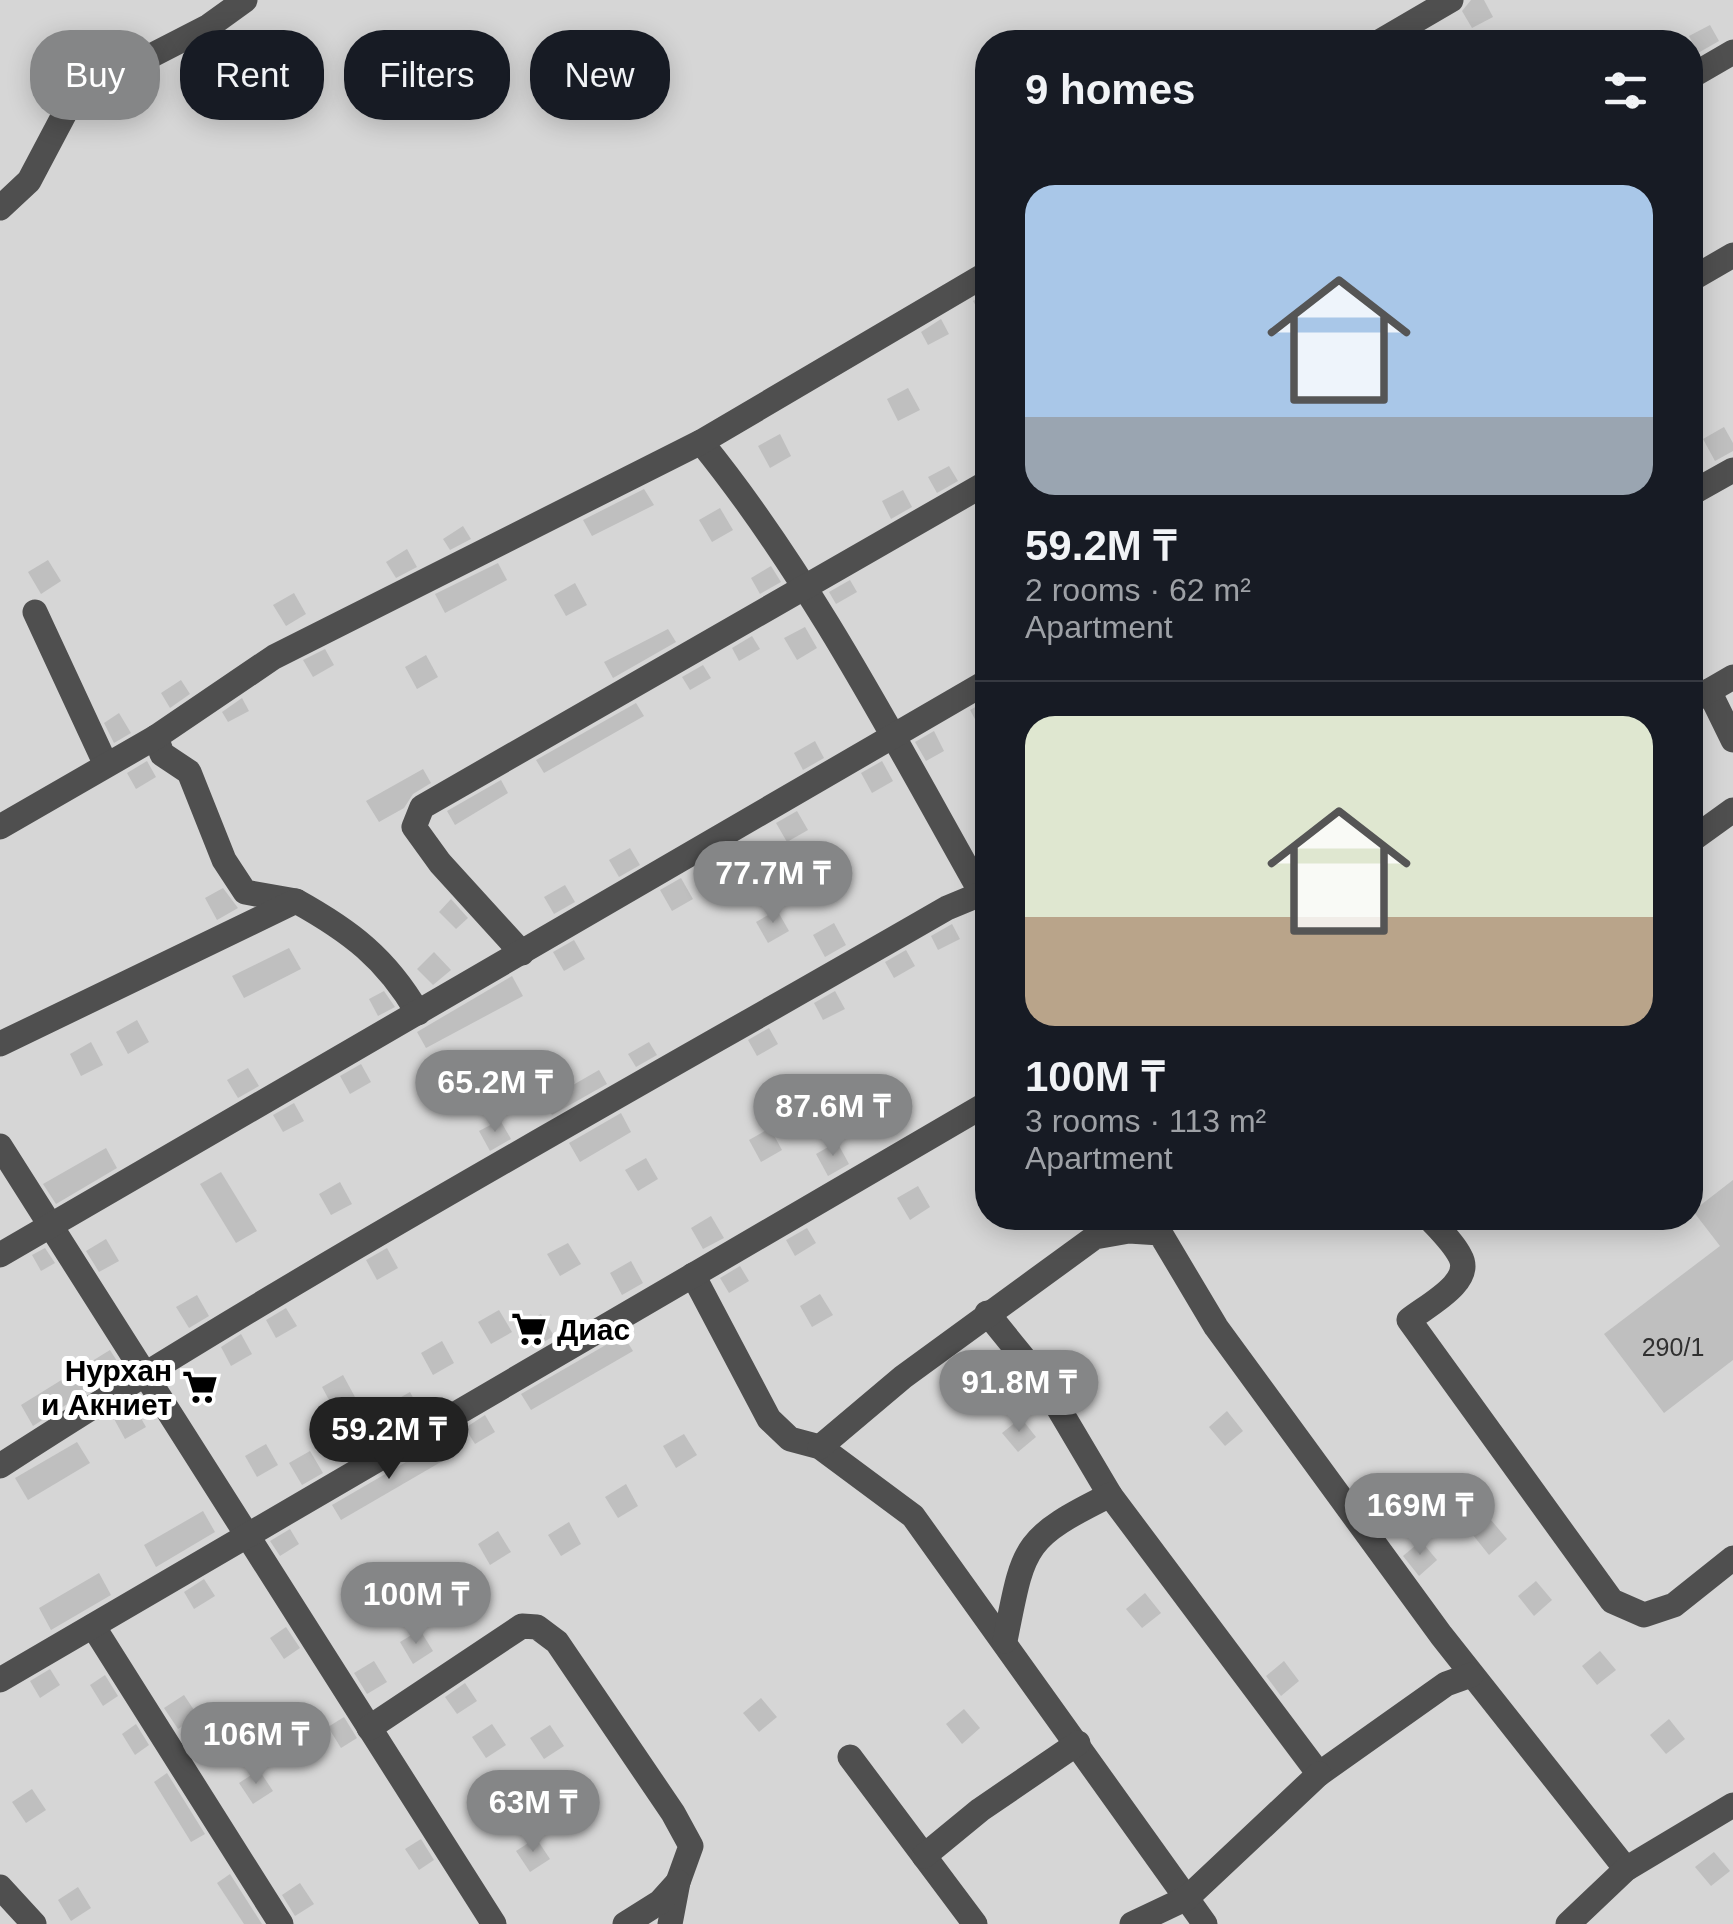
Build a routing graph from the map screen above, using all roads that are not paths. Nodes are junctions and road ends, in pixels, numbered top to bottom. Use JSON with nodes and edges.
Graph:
{"nodes":[{"id":1,"x":245,"y":0,"type":"edge"},
{"id":2,"x":1451,"y":0,"type":"edge"},
{"id":3,"x":1400,"y":30,"type":"edge"},
{"id":4,"x":1733,"y":52,"type":"edge"},
{"id":5,"x":1703,"y":69,"type":"edge"},
{"id":6,"x":0,"y":208,"type":"edge"},
{"id":7,"x":1733,"y":256,"type":"edge"},
{"id":8,"x":1703,"y":273,"type":"edge"},
{"id":9,"x":975,"y":281,"type":"edge"},
{"id":10,"x":700,"y":442,"type":"junction"},
{"id":11,"x":1733,"y":470,"type":"edge"},
{"id":12,"x":1703,"y":487,"type":"edge"},
{"id":13,"x":975,"y":489,"type":"edge"},
{"id":14,"x":802,"y":588,"type":"junction"},
{"id":15,"x":35,"y":612,"type":"dead end"},
{"id":16,"x":1733,"y":677,"type":"edge"},
{"id":17,"x":975,"y":688,"type":"edge"},
{"id":18,"x":1703,"y":694,"type":"edge"},
{"id":19,"x":1703,"y":700,"type":"edge"},
{"id":20,"x":892,"y":735,"type":"junction"},
{"id":21,"x":156,"y":737,"type":"junction"},
{"id":22,"x":1733,"y":740,"type":"edge"},
{"id":23,"x":106,"y":765,"type":"junction"},
{"id":24,"x":1733,"y":810,"type":"edge"},
{"id":25,"x":0,"y":827,"type":"edge"},
{"id":26,"x":1703,"y":832,"type":"edge"},
{"id":27,"x":975,"y":879,"type":"edge"},
{"id":28,"x":975,"y":899,"type":"edge"},
{"id":29,"x":296,"y":901,"type":"junction"},
{"id":30,"x":522,"y":953,"type":"junction"},
{"id":31,"x":418,"y":1013,"type":"junction"},
{"id":32,"x":0,"y":1044,"type":"edge"},
{"id":33,"x":975,"y":1111,"type":"edge"},
{"id":34,"x":0,"y":1146,"type":"edge"},
{"id":35,"x":50,"y":1226,"type":"junction"},
{"id":36,"x":1138,"y":1230,"type":"edge"},
{"id":37,"x":1163,"y":1230,"type":"edge"},
{"id":38,"x":1439,"y":1230,"type":"edge"},
{"id":39,"x":0,"y":1255,"type":"edge"},
{"id":40,"x":693,"y":1275,"type":"junction"},
{"id":41,"x":988,"y":1313,"type":"junction"},
{"id":42,"x":144,"y":1374,"type":"junction"},
{"id":43,"x":820,"y":1447,"type":"junction"},
{"id":44,"x":0,"y":1466,"type":"edge"},
{"id":45,"x":1110,"y":1495,"type":"junction"},
{"id":46,"x":246,"y":1536,"type":"junction"},
{"id":47,"x":1733,"y":1558,"type":"edge"},
{"id":48,"x":93,"y":1626,"type":"junction"},
{"id":49,"x":1005,"y":1641,"type":"junction"},
{"id":50,"x":1472,"y":1675,"type":"junction"},
{"id":51,"x":0,"y":1680,"type":"edge"},
{"id":52,"x":369,"y":1728,"type":"junction"},
{"id":53,"x":1078,"y":1744,"type":"junction"},
{"id":54,"x":850,"y":1757,"type":"dead end"},
{"id":55,"x":1319,"y":1774,"type":"junction"},
{"id":56,"x":1733,"y":1805,"type":"edge"},
{"id":57,"x":924,"y":1856,"type":"junction"},
{"id":58,"x":1626,"y":1869,"type":"junction"},
{"id":59,"x":678,"y":1882,"type":"junction"},
{"id":60,"x":0,"y":1887,"type":"edge"},
{"id":61,"x":1186,"y":1898,"type":"junction"},
{"id":62,"x":34,"y":1924,"type":"edge"},
{"id":63,"x":281,"y":1924,"type":"edge"},
{"id":64,"x":494,"y":1924,"type":"edge"},
{"id":65,"x":625,"y":1924,"type":"edge"},
{"id":66,"x":670,"y":1924,"type":"edge"},
{"id":67,"x":975,"y":1924,"type":"edge"},
{"id":68,"x":1132,"y":1924,"type":"edge"},
{"id":69,"x":1204,"y":1924,"type":"edge"},
{"id":70,"x":1568,"y":1924,"type":"edge"}],
"edges":[{"from":1,"to":6,"type":"street"},
{"from":2,"to":3,"type":"street"},
{"from":4,"to":5,"type":"street"},
{"from":7,"to":8,"type":"street"},
{"from":9,"to":10,"type":"street"},
{"from":10,"to":14,"type":"street"},
{"from":10,"to":21,"type":"street"},
{"from":11,"to":12,"type":"street"},
{"from":13,"to":14,"type":"street"},
{"from":14,"to":20,"type":"street"},
{"from":14,"to":30,"type":"street"},
{"from":15,"to":23,"type":"street"},
{"from":16,"to":18,"type":"street"},
{"from":17,"to":20,"type":"street"},
{"from":19,"to":22,"type":"street"},
{"from":20,"to":27,"type":"street"},
{"from":20,"to":30,"type":"street"},
{"from":21,"to":23,"type":"street"},
{"from":21,"to":29,"type":"street"},
{"from":23,"to":25,"type":"street"},
{"from":24,"to":26,"type":"street"},
{"from":28,"to":42,"type":"street"},
{"from":29,"to":31,"type":"street"},
{"from":29,"to":32,"type":"street"},
{"from":30,"to":31,"type":"street"},
{"from":31,"to":35,"type":"street"},
{"from":33,"to":40,"type":"street"},
{"from":34,"to":35,"type":"street"},
{"from":35,"to":39,"type":"street"},
{"from":35,"to":42,"type":"street"},
{"from":36,"to":41,"type":"street"},
{"from":37,"to":50,"type":"street"},
{"from":38,"to":47,"type":"street"},
{"from":40,"to":43,"type":"street"},
{"from":40,"to":46,"type":"street"},
{"from":41,"to":43,"type":"street"},
{"from":41,"to":45,"type":"street"},
{"from":42,"to":44,"type":"street"},
{"from":42,"to":46,"type":"street"},
{"from":43,"to":49,"type":"street"},
{"from":45,"to":49,"type":"street"},
{"from":45,"to":55,"type":"street"},
{"from":46,"to":48,"type":"street"},
{"from":46,"to":52,"type":"street"},
{"from":48,"to":51,"type":"street"},
{"from":48,"to":63,"type":"street"},
{"from":49,"to":53,"type":"street"},
{"from":50,"to":55,"type":"street"},
{"from":50,"to":58,"type":"street"},
{"from":52,"to":59,"type":"street"},
{"from":52,"to":64,"type":"street"},
{"from":53,"to":57,"type":"street"},
{"from":53,"to":61,"type":"street"},
{"from":54,"to":57,"type":"street"},
{"from":55,"to":61,"type":"street"},
{"from":56,"to":58,"type":"street"},
{"from":57,"to":67,"type":"street"},
{"from":58,"to":70,"type":"street"},
{"from":59,"to":65,"type":"street"},
{"from":59,"to":66,"type":"street"},
{"from":60,"to":62,"type":"street"},
{"from":61,"to":68,"type":"street"},
{"from":61,"to":69,"type":"street"}]}
